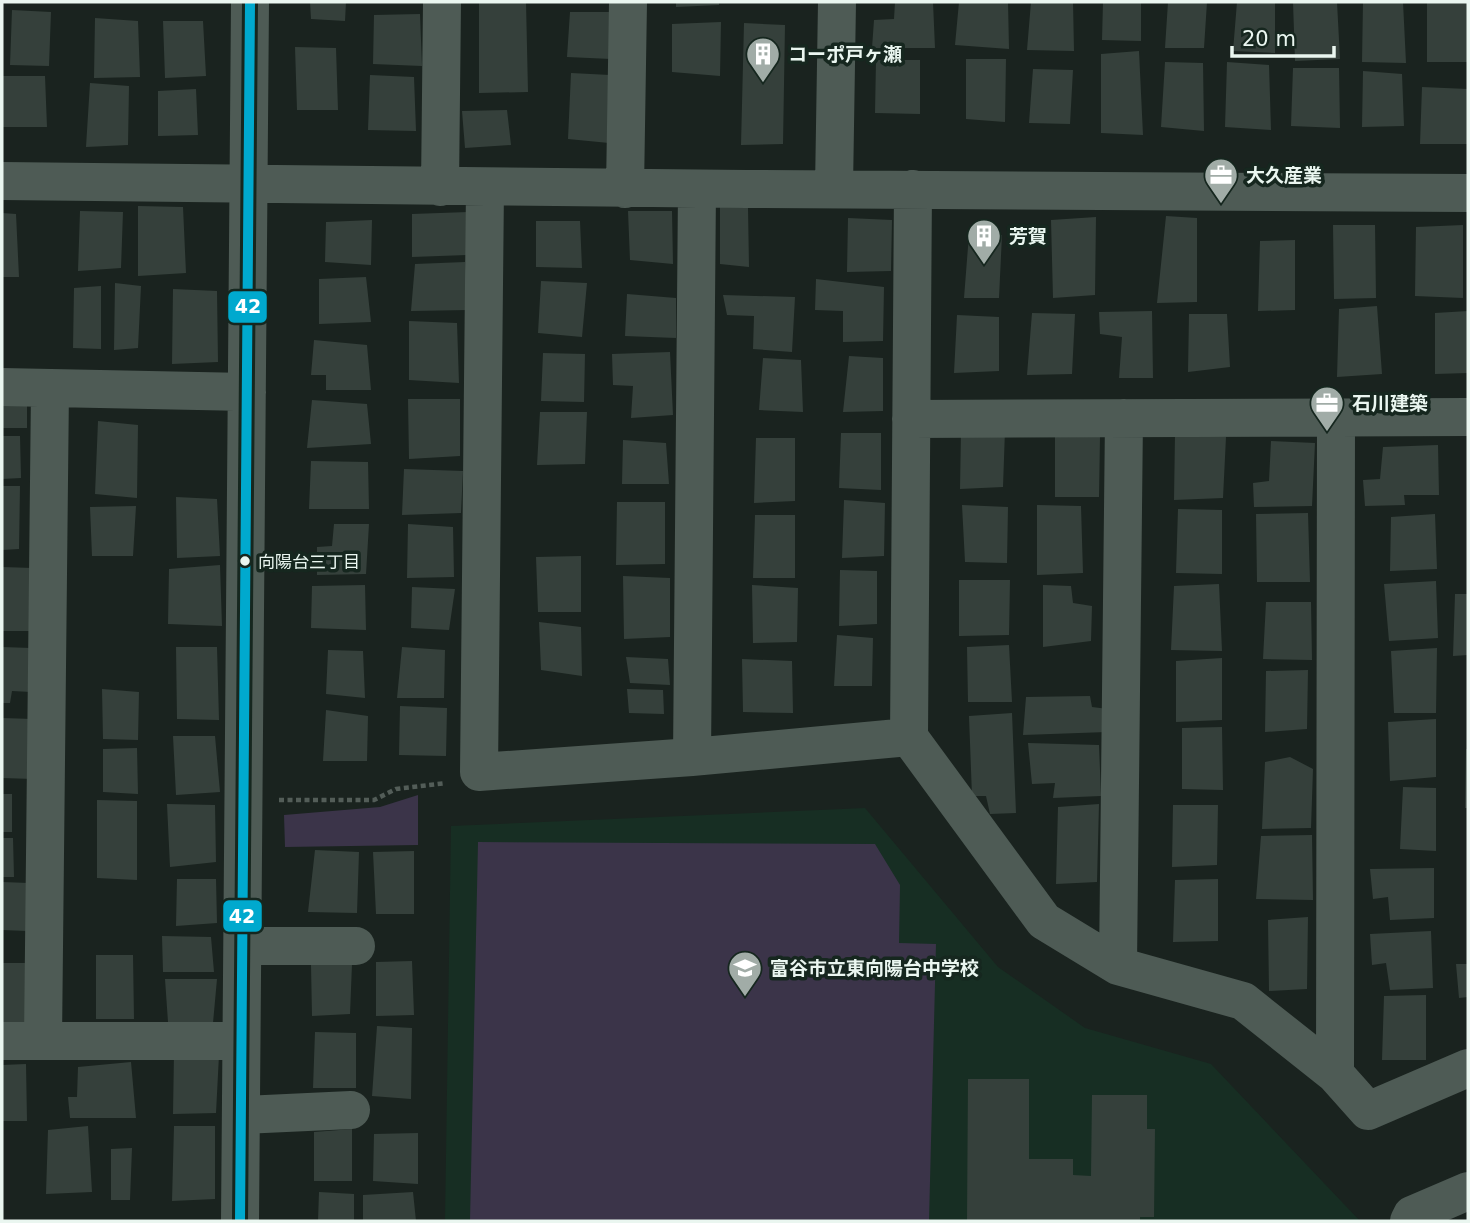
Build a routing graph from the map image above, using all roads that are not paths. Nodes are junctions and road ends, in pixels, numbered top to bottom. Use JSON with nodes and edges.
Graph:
{"nodes":[{"id":1,"x":235,"y":2,"type":"edge"},
{"id":2,"x":250,"y":2,"type":"edge"},
{"id":3,"x":442,"y":2,"type":"edge"},
{"id":4,"x":628,"y":2,"type":"edge"},
{"id":5,"x":837,"y":2,"type":"edge"},
{"id":6,"x":2,"y":181,"type":"edge"},
{"id":7,"x":249,"y":185,"type":"junction"},
{"id":8,"x":440,"y":187,"type":"junction"},
{"id":9,"x":485,"y":187,"type":"junction"},
{"id":10,"x":834,"y":188,"type":"junction"},
{"id":11,"x":625,"y":189,"type":"junction"},
{"id":12,"x":697,"y":189,"type":"junction"},
{"id":13,"x":913,"y":189,"type":"junction"},
{"id":14,"x":1468,"y":193,"type":"edge"},
{"id":15,"x":2,"y":387,"type":"edge"},
{"id":16,"x":50,"y":388,"type":"junction"},
{"id":17,"x":247,"y":392,"type":"junction"},
{"id":18,"x":1468,"y":417,"type":"edge"},
{"id":19,"x":1124,"y":418,"type":"junction"},
{"id":20,"x":1336,"y":418,"type":"junction"},
{"id":21,"x":911,"y":419,"type":"junction"},
{"id":22,"x":909,"y":737,"type":"junction"},
{"id":23,"x":692,"y":757,"type":"junction"},
{"id":24,"x":243,"y":946,"type":"junction"},
{"id":25,"x":356,"y":946,"type":"dead end"},
{"id":26,"x":1118,"y":966,"type":"junction"},
{"id":27,"x":2,"y":1041,"type":"edge"},
{"id":28,"x":43,"y":1041,"type":"junction"},
{"id":29,"x":241,"y":1041,"type":"junction"},
{"id":30,"x":1468,"y":1068,"type":"edge"},
{"id":31,"x":1335,"y":1074,"type":"junction"},
{"id":32,"x":351,"y":1110,"type":"dead end"},
{"id":33,"x":241,"y":1115,"type":"junction"},
{"id":34,"x":1468,"y":1191,"type":"edge"},
{"id":35,"x":240,"y":1221,"type":"edge"},
{"id":36,"x":1409,"y":1221,"type":"edge"}],
"edges":[{"from":1,"to":2,"type":"street"},
{"from":2,"to":7,"type":"street"},
{"from":3,"to":8,"type":"street"},
{"from":4,"to":11,"type":"street"},
{"from":5,"to":10,"type":"street"},
{"from":6,"to":7,"type":"street"},
{"from":7,"to":8,"type":"street"},
{"from":7,"to":17,"type":"street"},
{"from":8,"to":9,"type":"street"},
{"from":9,"to":11,"type":"street"},
{"from":9,"to":23,"type":"street"},
{"from":10,"to":12,"type":"street"},
{"from":10,"to":13,"type":"street"},
{"from":11,"to":12,"type":"street"},
{"from":12,"to":23,"type":"street"},
{"from":13,"to":14,"type":"street"},
{"from":13,"to":21,"type":"street"},
{"from":15,"to":16,"type":"street"},
{"from":16,"to":17,"type":"street"},
{"from":16,"to":28,"type":"street"},
{"from":17,"to":24,"type":"street"},
{"from":18,"to":20,"type":"street"},
{"from":19,"to":20,"type":"street"},
{"from":19,"to":21,"type":"street"},
{"from":19,"to":26,"type":"street"},
{"from":20,"to":31,"type":"street"},
{"from":21,"to":22,"type":"street"},
{"from":22,"to":23,"type":"street"},
{"from":22,"to":26,"type":"street"},
{"from":24,"to":25,"type":"street"},
{"from":24,"to":29,"type":"street"},
{"from":26,"to":31,"type":"street"},
{"from":27,"to":28,"type":"street"},
{"from":28,"to":29,"type":"street"},
{"from":29,"to":33,"type":"street"},
{"from":30,"to":31,"type":"street"},
{"from":32,"to":33,"type":"street"},
{"from":33,"to":35,"type":"street"},
{"from":34,"to":36,"type":"street"}]}
